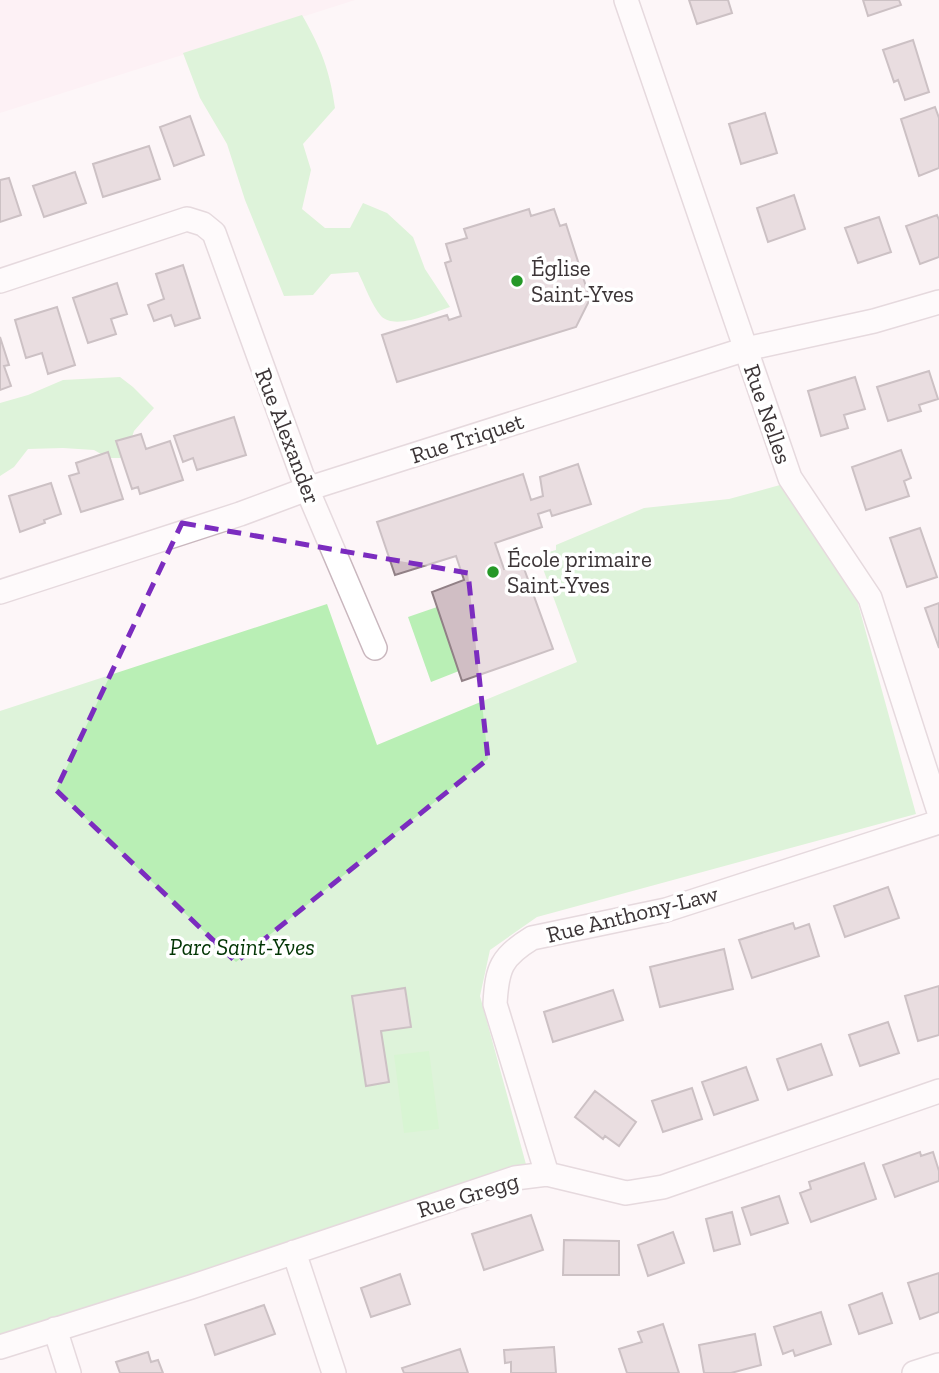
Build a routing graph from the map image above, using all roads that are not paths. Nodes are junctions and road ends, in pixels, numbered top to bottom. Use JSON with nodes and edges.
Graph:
{"nodes":[{"id":1,"x":626,"y":0,"type":"edge"},
{"id":2,"x":0,"y":281,"type":"edge"},
{"id":3,"x":939,"y":302,"type":"edge"},
{"id":4,"x":746,"y":349,"type":"junction"},
{"id":5,"x":307,"y":489,"type":"junction"},
{"id":6,"x":0,"y":592,"type":"edge"},
{"id":7,"x":375,"y":648,"type":"dead end"},
{"id":8,"x":939,"y":812,"type":"edge"},
{"id":9,"x":939,"y":822,"type":"edge"},
{"id":10,"x":939,"y":1091,"type":"edge"},
{"id":11,"x":547,"y":1174,"type":"junction"},
{"id":12,"x":294,"y":1252,"type":"junction"},
{"id":13,"x":55,"y":1329,"type":"junction"},
{"id":14,"x":0,"y":1348,"type":"edge"},
{"id":15,"x":939,"y":1364,"type":"edge"},
{"id":16,"x":69,"y":1373,"type":"edge"},
{"id":17,"x":334,"y":1373,"type":"edge"},
{"id":18,"x":914,"y":1373,"type":"edge"}],
"edges":[{"from":1,"to":4,"type":"street","name":"Rue Nelles"},
{"from":2,"to":5,"type":"street","name":"Rue Alexander"},
{"from":3,"to":4,"type":"street","name":"Rue Triquet"},
{"from":4,"to":5,"type":"street","name":"Rue Triquet"},
{"from":4,"to":8,"type":"street","name":"Rue Nelles"},
{"from":5,"to":6,"type":"street","name":"Rue Triquet"},
{"from":5,"to":7,"type":"street","name":"Rue Alexander"},
{"from":9,"to":11,"type":"street","name":"Rue Anthony-Law"},
{"from":10,"to":11,"type":"street","name":"Rue Gregg"},
{"from":11,"to":12,"type":"street","name":"Rue Gregg"},
{"from":12,"to":13,"type":"street","name":"Rue Gregg"},
{"from":12,"to":17,"type":"street"},
{"from":13,"to":14,"type":"street","name":"Rue Gregg"},
{"from":13,"to":16,"type":"street"},
{"from":15,"to":18,"type":"street"}]}
